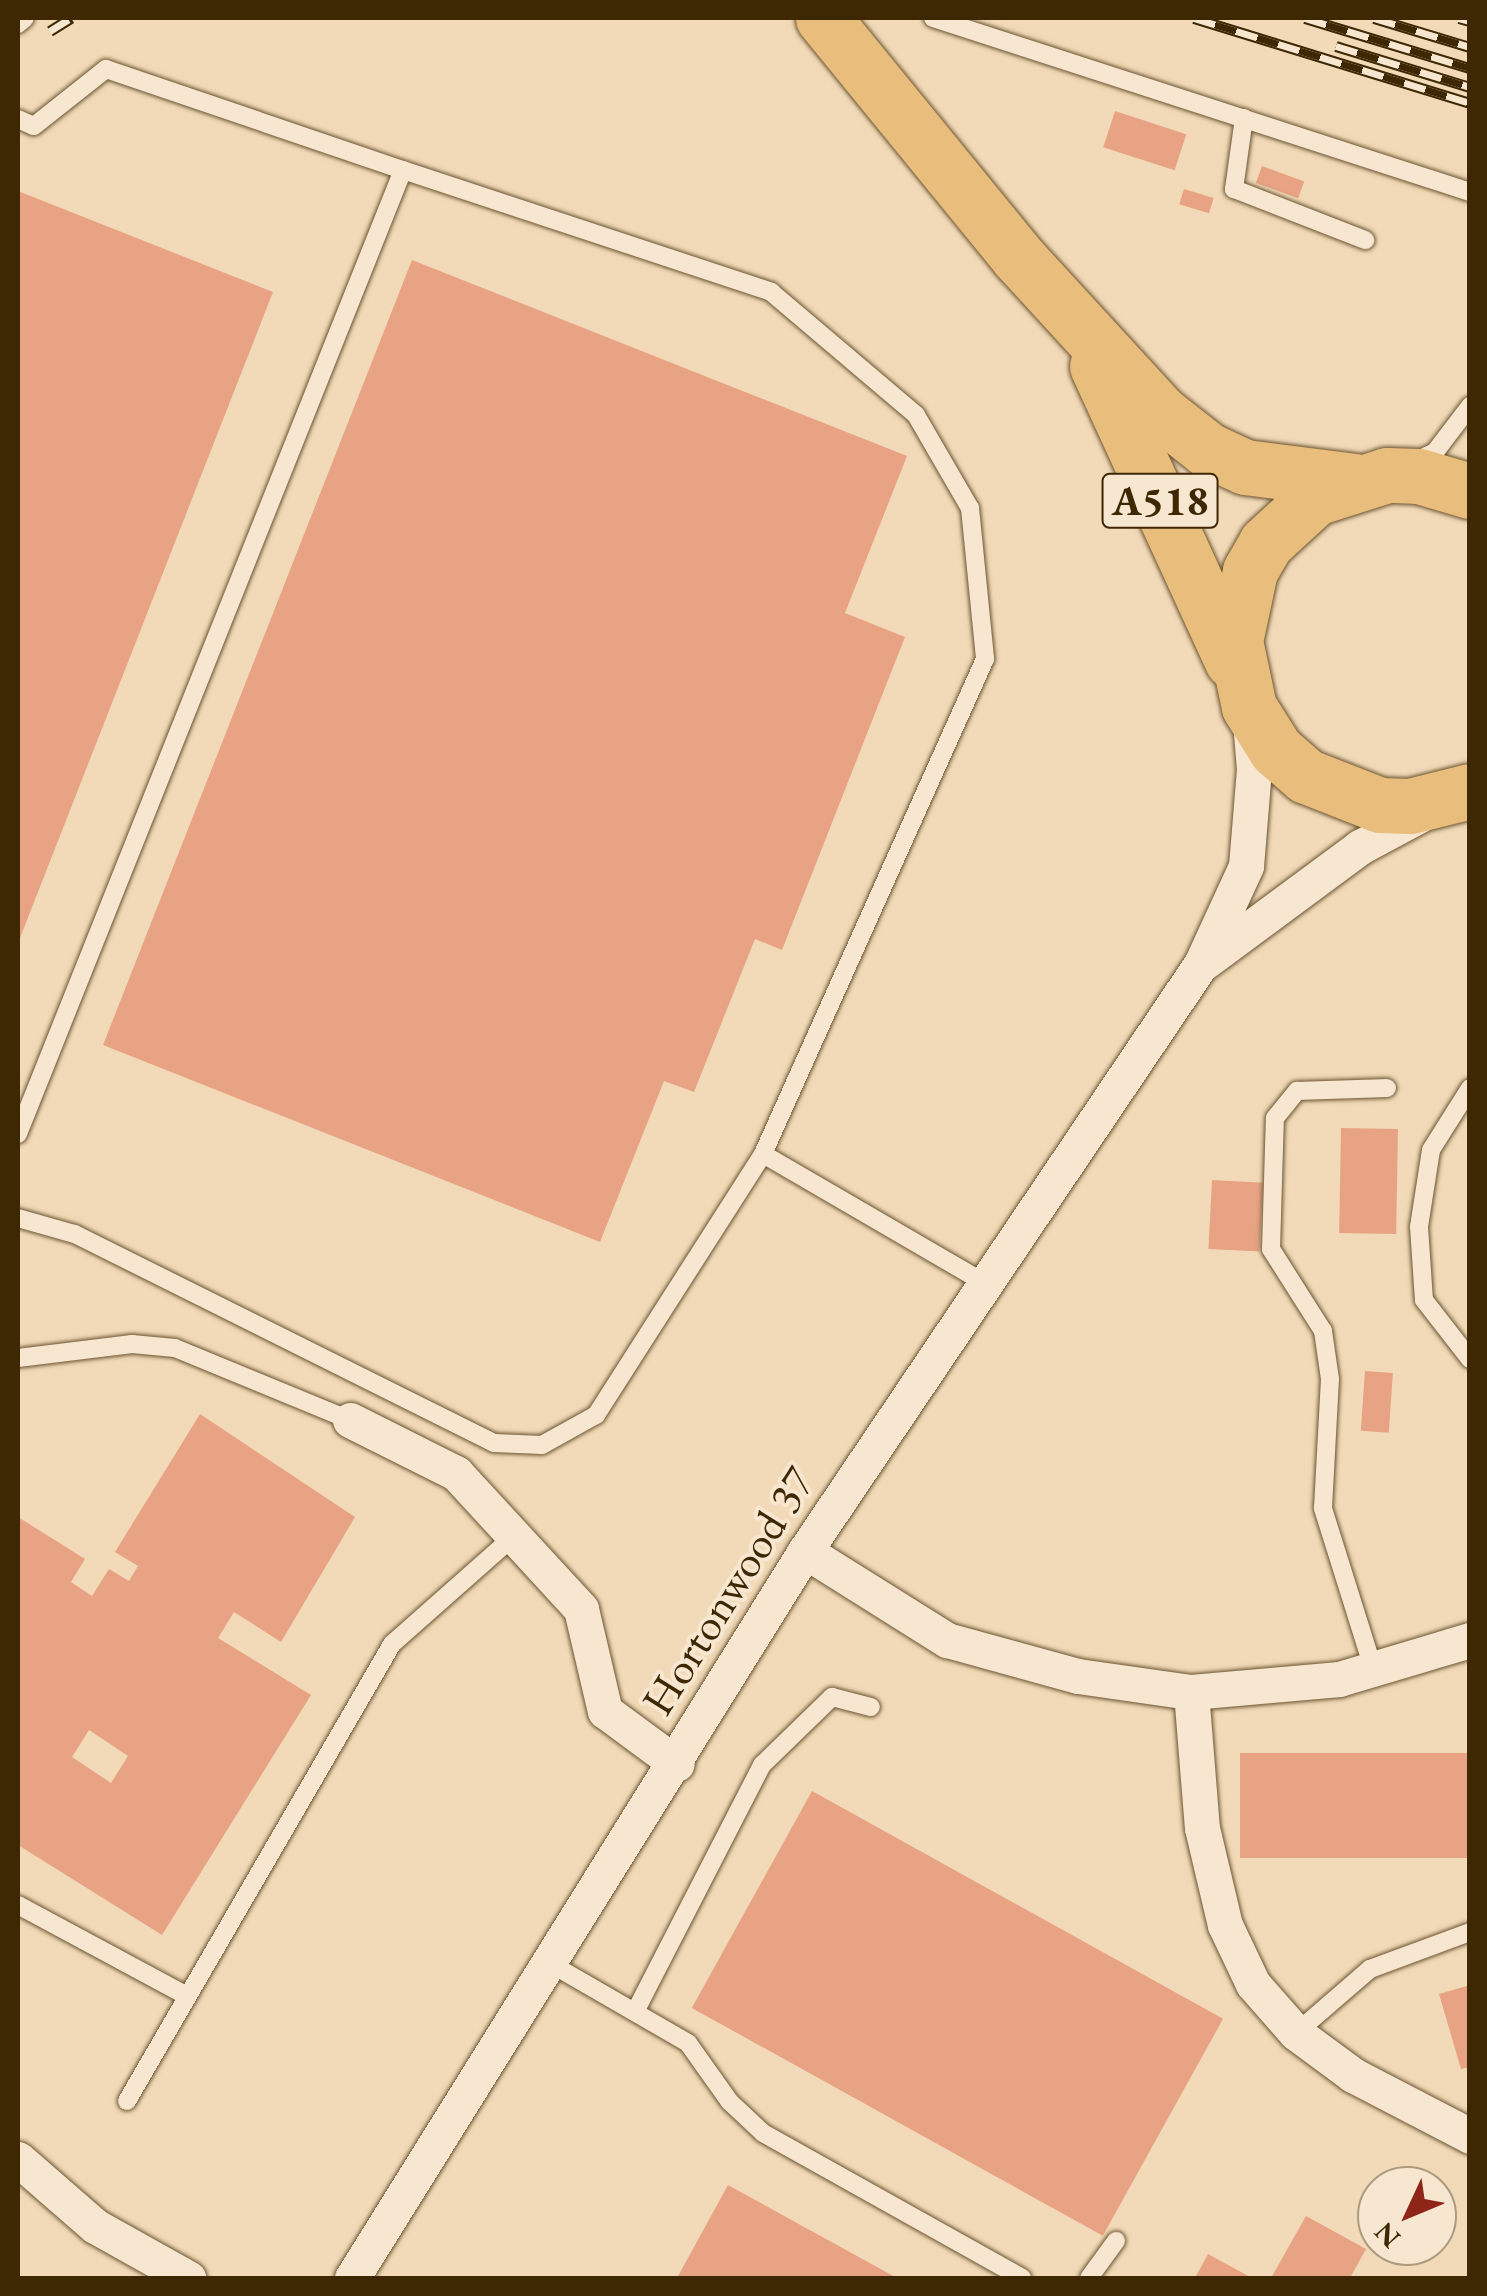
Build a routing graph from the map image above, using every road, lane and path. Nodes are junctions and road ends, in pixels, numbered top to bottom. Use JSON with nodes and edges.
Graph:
{"nodes":[{"id":1,"x":25,"y":18,"type":"edge"},
{"id":2,"x":823,"y":18,"type":"edge"},
{"id":3,"x":933,"y":18,"type":"edge"},
{"id":4,"x":18,"y":24,"type":"edge"},
{"id":5,"x":18,"y":118,"type":"edge"},
{"id":6,"x":1244,"y":118,"type":"junction"},
{"id":7,"x":403,"y":170,"type":"junction"},
{"id":8,"x":1470,"y":192,"type":"edge"},
{"id":9,"x":1364,"y":240,"type":"dead end"},
{"id":10,"x":1078,"y":327,"type":"junction"},
{"id":11,"x":1470,"y":406,"type":"edge"},
{"id":12,"x":1371,"y":478,"type":"junction"},
{"id":13,"x":1470,"y":491,"type":"edge"},
{"id":14,"x":1244,"y":692,"type":"junction"},
{"id":15,"x":1459,"y":795,"type":"edge"},
{"id":16,"x":1201,"y":964,"type":"junction"},
{"id":17,"x":1387,"y":1088,"type":"dead end"},
{"id":18,"x":1470,"y":1088,"type":"edge"},
{"id":19,"x":18,"y":1134,"type":"edge"},
{"id":20,"x":763,"y":1154,"type":"junction"},
{"id":21,"x":18,"y":1218,"type":"edge"},
{"id":22,"x":986,"y":1283,"type":"junction"},
{"id":23,"x":18,"y":1358,"type":"edge"},
{"id":24,"x":1470,"y":1359,"type":"edge"},
{"id":25,"x":350,"y":1420,"type":"joint"},
{"id":26,"x":514,"y":1536,"type":"junction"},
{"id":27,"x":805,"y":1551,"type":"junction"},
{"id":28,"x":1470,"y":1640,"type":"edge"},
{"id":29,"x":1373,"y":1668,"type":"junction"},
{"id":30,"x":1191,"y":1692,"type":"junction"},
{"id":31,"x":871,"y":1707,"type":"dead end"},
{"id":32,"x":676,"y":1764,"type":"junction"},
{"id":33,"x":18,"y":1905,"type":"edge"},
{"id":34,"x":1470,"y":1932,"type":"edge"},
{"id":35,"x":546,"y":1960,"type":"junction"},
{"id":36,"x":187,"y":1996,"type":"junction"},
{"id":37,"x":636,"y":2010,"type":"junction"},
{"id":38,"x":1296,"y":2033,"type":"junction"},
{"id":39,"x":127,"y":2101,"type":"dead end"},
{"id":40,"x":1470,"y":2136,"type":"edge"},
{"id":41,"x":18,"y":2159,"type":"edge"},
{"id":42,"x":1116,"y":2241,"type":"dead end"},
{"id":43,"x":188,"y":2278,"type":"edge"},
{"id":44,"x":352,"y":2278,"type":"edge"},
{"id":45,"x":1022,"y":2278,"type":"edge"},
{"id":46,"x":1089,"y":2278,"type":"edge"}],
"edges":[{"from":1,"to":4,"type":"lane"},
{"from":2,"to":10,"type":"highway","number":"A518"},
{"from":3,"to":6,"type":"lane"},
{"from":5,"to":7,"type":"lane"},
{"from":6,"to":8,"type":"lane"},
{"from":6,"to":9,"type":"lane"},
{"from":7,"to":19,"type":"lane"},
{"from":7,"to":20,"type":"lane"},
{"from":10,"to":12,"type":"highway","number":"A518"},
{"from":10,"to":14,"type":"highway","number":"A518"},
{"from":11,"to":12,"type":"lane"},
{"from":12,"to":13,"type":"highway"},
{"from":12,"to":14,"type":"highway"},
{"from":14,"to":15,"type":"highway"},
{"from":14,"to":16,"type":"street","name":"Hortonwood 37"},
{"from":15,"to":16,"type":"street","name":"Hortonwood 37"},
{"from":16,"to":22,"type":"street","name":"Hortonwood 37"},
{"from":17,"to":29,"type":"lane"},
{"from":18,"to":24,"type":"lane"},
{"from":20,"to":21,"type":"lane"},
{"from":20,"to":22,"type":"lane"},
{"from":22,"to":27,"type":"street","name":"Hortonwood 37"},
{"from":23,"to":25,"type":"lane"},
{"from":25,"to":26,"type":"street"},
{"from":26,"to":32,"type":"street"},
{"from":26,"to":36,"type":"lane"},
{"from":27,"to":30,"type":"street"},
{"from":27,"to":32,"type":"street","name":"Hortonwood 37"},
{"from":28,"to":29,"type":"street"},
{"from":29,"to":30,"type":"street"},
{"from":30,"to":38,"type":"street"},
{"from":31,"to":37,"type":"lane"},
{"from":32,"to":35,"type":"street","name":"Hortonwood 37"},
{"from":33,"to":36,"type":"lane"},
{"from":34,"to":38,"type":"lane"},
{"from":35,"to":37,"type":"lane"},
{"from":35,"to":44,"type":"street","name":"Hortonwood 37"},
{"from":36,"to":39,"type":"lane"},
{"from":37,"to":45,"type":"lane"},
{"from":38,"to":40,"type":"street"},
{"from":41,"to":43,"type":"street"},
{"from":42,"to":46,"type":"lane"}]}
